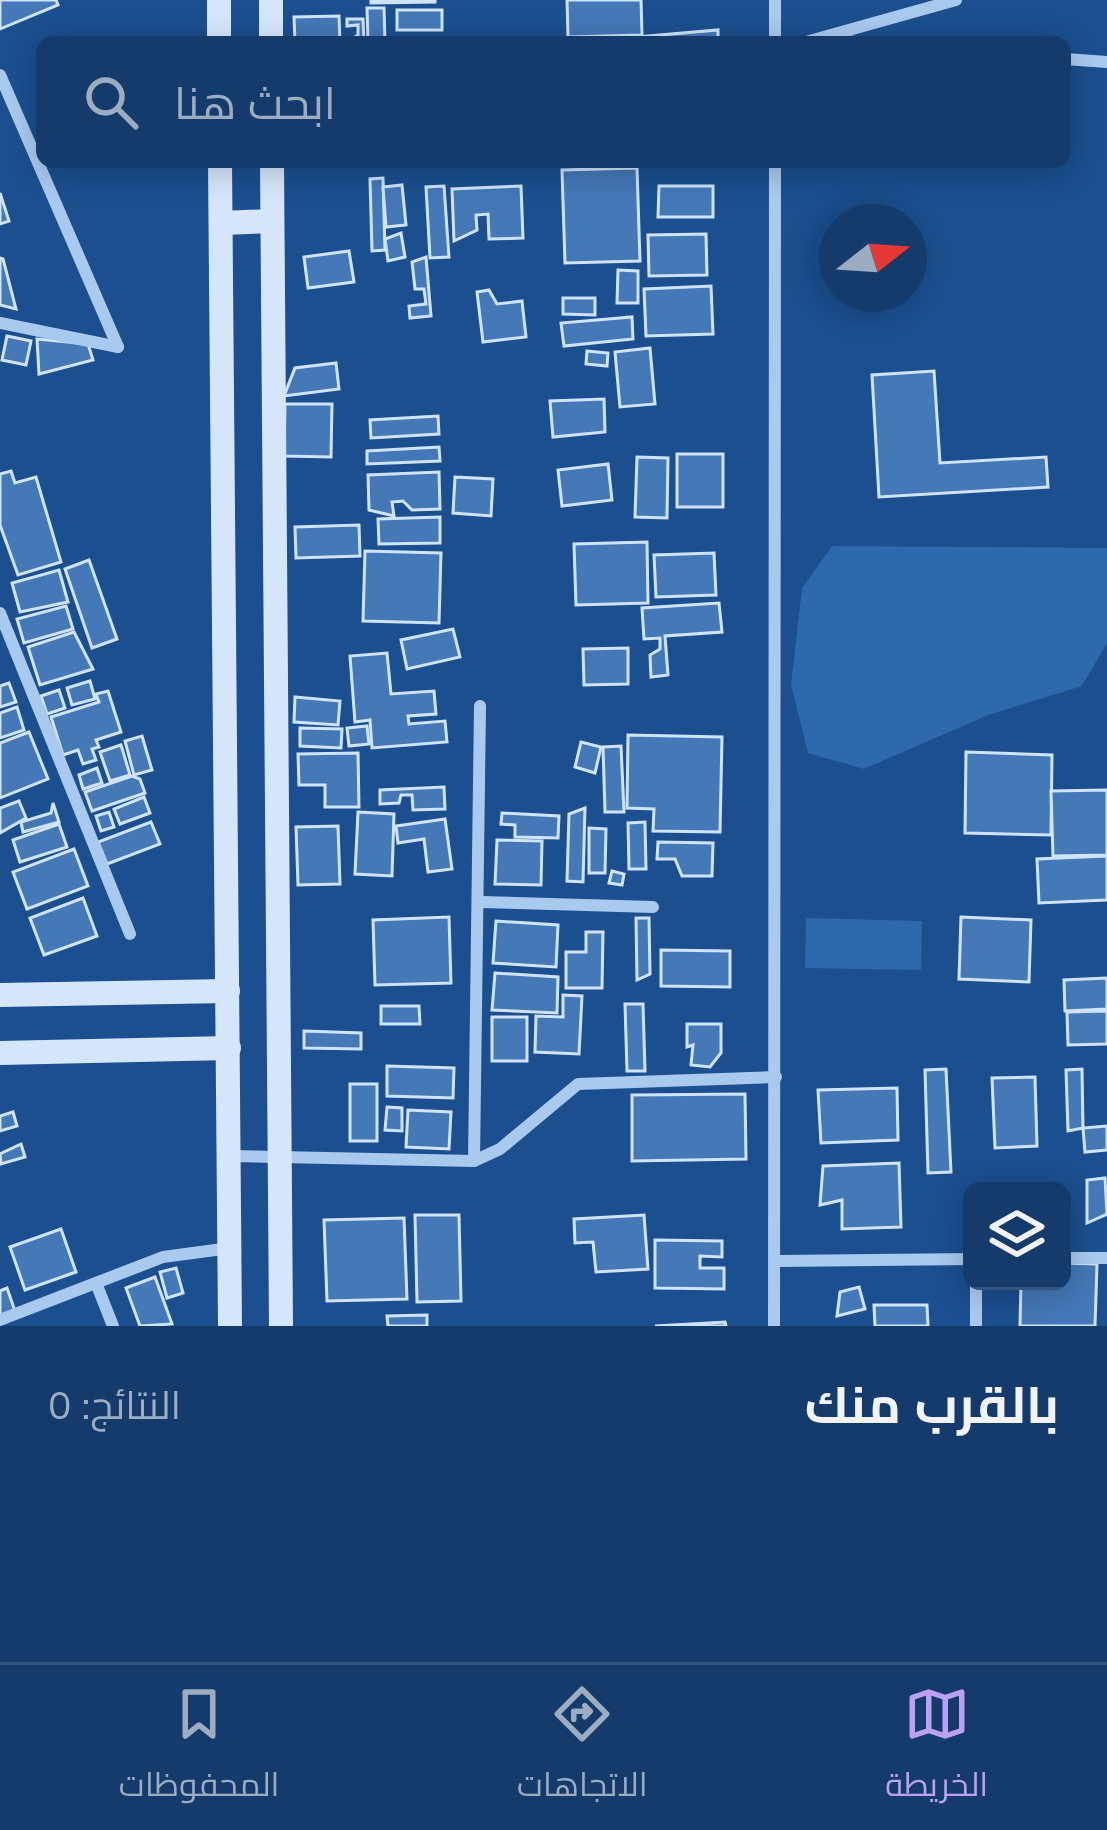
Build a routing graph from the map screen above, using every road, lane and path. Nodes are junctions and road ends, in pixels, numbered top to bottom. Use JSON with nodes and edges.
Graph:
{"nodes":[{"id":1,"x":219,"y":0,"type":"edge"},
{"id":2,"x":271,"y":0,"type":"edge"},
{"id":3,"x":775,"y":0,"type":"edge"},
{"id":4,"x":956,"y":0,"type":"edge"},
{"id":5,"x":219,"y":36,"type":"edge"},
{"id":6,"x":271,"y":36,"type":"edge"},
{"id":7,"x":775,"y":36,"type":"edge"},
{"id":8,"x":826,"y":36,"type":"edge"},
{"id":9,"x":1071,"y":59,"type":"edge"},
{"id":10,"x":1107,"y":62,"type":"edge"},
{"id":11,"x":0,"y":75,"type":"edge"},
{"id":12,"x":36,"y":158,"type":"edge"},
{"id":13,"x":40,"y":168,"type":"edge"},
{"id":14,"x":220,"y":168,"type":"edge"},
{"id":15,"x":272,"y":168,"type":"edge"},
{"id":16,"x":775,"y":168,"type":"edge"},
{"id":17,"x":272,"y":221,"type":"junction"},
{"id":18,"x":220,"y":223,"type":"junction"},
{"id":19,"x":1,"y":323,"type":"edge"},
{"id":20,"x":0,"y":340,"type":"edge"},
{"id":21,"x":0,"y":613,"type":"edge"},
{"id":22,"x":480,"y":706,"type":"dead end"},
{"id":23,"x":480,"y":902,"type":"junction"},
{"id":24,"x":653,"y":907,"type":"dead end"},
{"id":25,"x":130,"y":934,"type":"dead end"},
{"id":26,"x":227,"y":991,"type":"junction"},
{"id":27,"x":0,"y":995,"type":"edge"},
{"id":28,"x":229,"y":1048,"type":"junction"},
{"id":29,"x":0,"y":1052,"type":"edge"},
{"id":30,"x":776,"y":1077,"type":"junction"},
{"id":31,"x":230,"y":1156,"type":"junction"},
{"id":32,"x":279,"y":1159,"type":"junction"},
{"id":33,"x":474,"y":1161,"type":"junction"},
{"id":34,"x":230,"y":1248,"type":"junction"},
{"id":35,"x":1071,"y":1258,"type":"edge"},
{"id":36,"x":1107,"y":1258,"type":"edge"},
{"id":37,"x":963,"y":1259,"type":"edge"},
{"id":38,"x":777,"y":1261,"type":"junction"},
{"id":39,"x":96,"y":1283,"type":"junction"},
{"id":40,"x":976,"y":1290,"type":"edge"},
{"id":41,"x":0,"y":1320,"type":"edge"},
{"id":42,"x":113,"y":1326,"type":"edge"},
{"id":43,"x":230,"y":1326,"type":"edge"},
{"id":44,"x":281,"y":1326,"type":"edge"},
{"id":45,"x":774,"y":1326,"type":"edge"},
{"id":46,"x":976,"y":1326,"type":"edge"}],
"edges":[{"from":1,"to":5,"type":"street"},
{"from":2,"to":6,"type":"street"},
{"from":3,"to":7,"type":"street"},
{"from":4,"to":8,"type":"street"},
{"from":9,"to":10,"type":"street"},
{"from":11,"to":12,"type":"street"},
{"from":13,"to":19,"type":"street"},
{"from":14,"to":18,"type":"street"},
{"from":15,"to":17,"type":"street"},
{"from":16,"to":30,"type":"street"},
{"from":17,"to":18,"type":"street"},
{"from":17,"to":32,"type":"street"},
{"from":18,"to":26,"type":"street"},
{"from":19,"to":20,"type":"street"},
{"from":21,"to":25,"type":"street"},
{"from":22,"to":23,"type":"street"},
{"from":23,"to":24,"type":"street"},
{"from":23,"to":33,"type":"street"},
{"from":26,"to":27,"type":"street"},
{"from":26,"to":28,"type":"street"},
{"from":28,"to":29,"type":"street"},
{"from":28,"to":31,"type":"street"},
{"from":30,"to":33,"type":"street"},
{"from":30,"to":38,"type":"street"},
{"from":31,"to":32,"type":"street"},
{"from":31,"to":34,"type":"street"},
{"from":32,"to":33,"type":"street"},
{"from":32,"to":44,"type":"street"},
{"from":34,"to":39,"type":"street"},
{"from":34,"to":43,"type":"street"},
{"from":35,"to":36,"type":"street"},
{"from":37,"to":38,"type":"street"},
{"from":38,"to":45,"type":"street"},
{"from":39,"to":41,"type":"street"},
{"from":39,"to":42,"type":"street"},
{"from":40,"to":46,"type":"street"}]}
